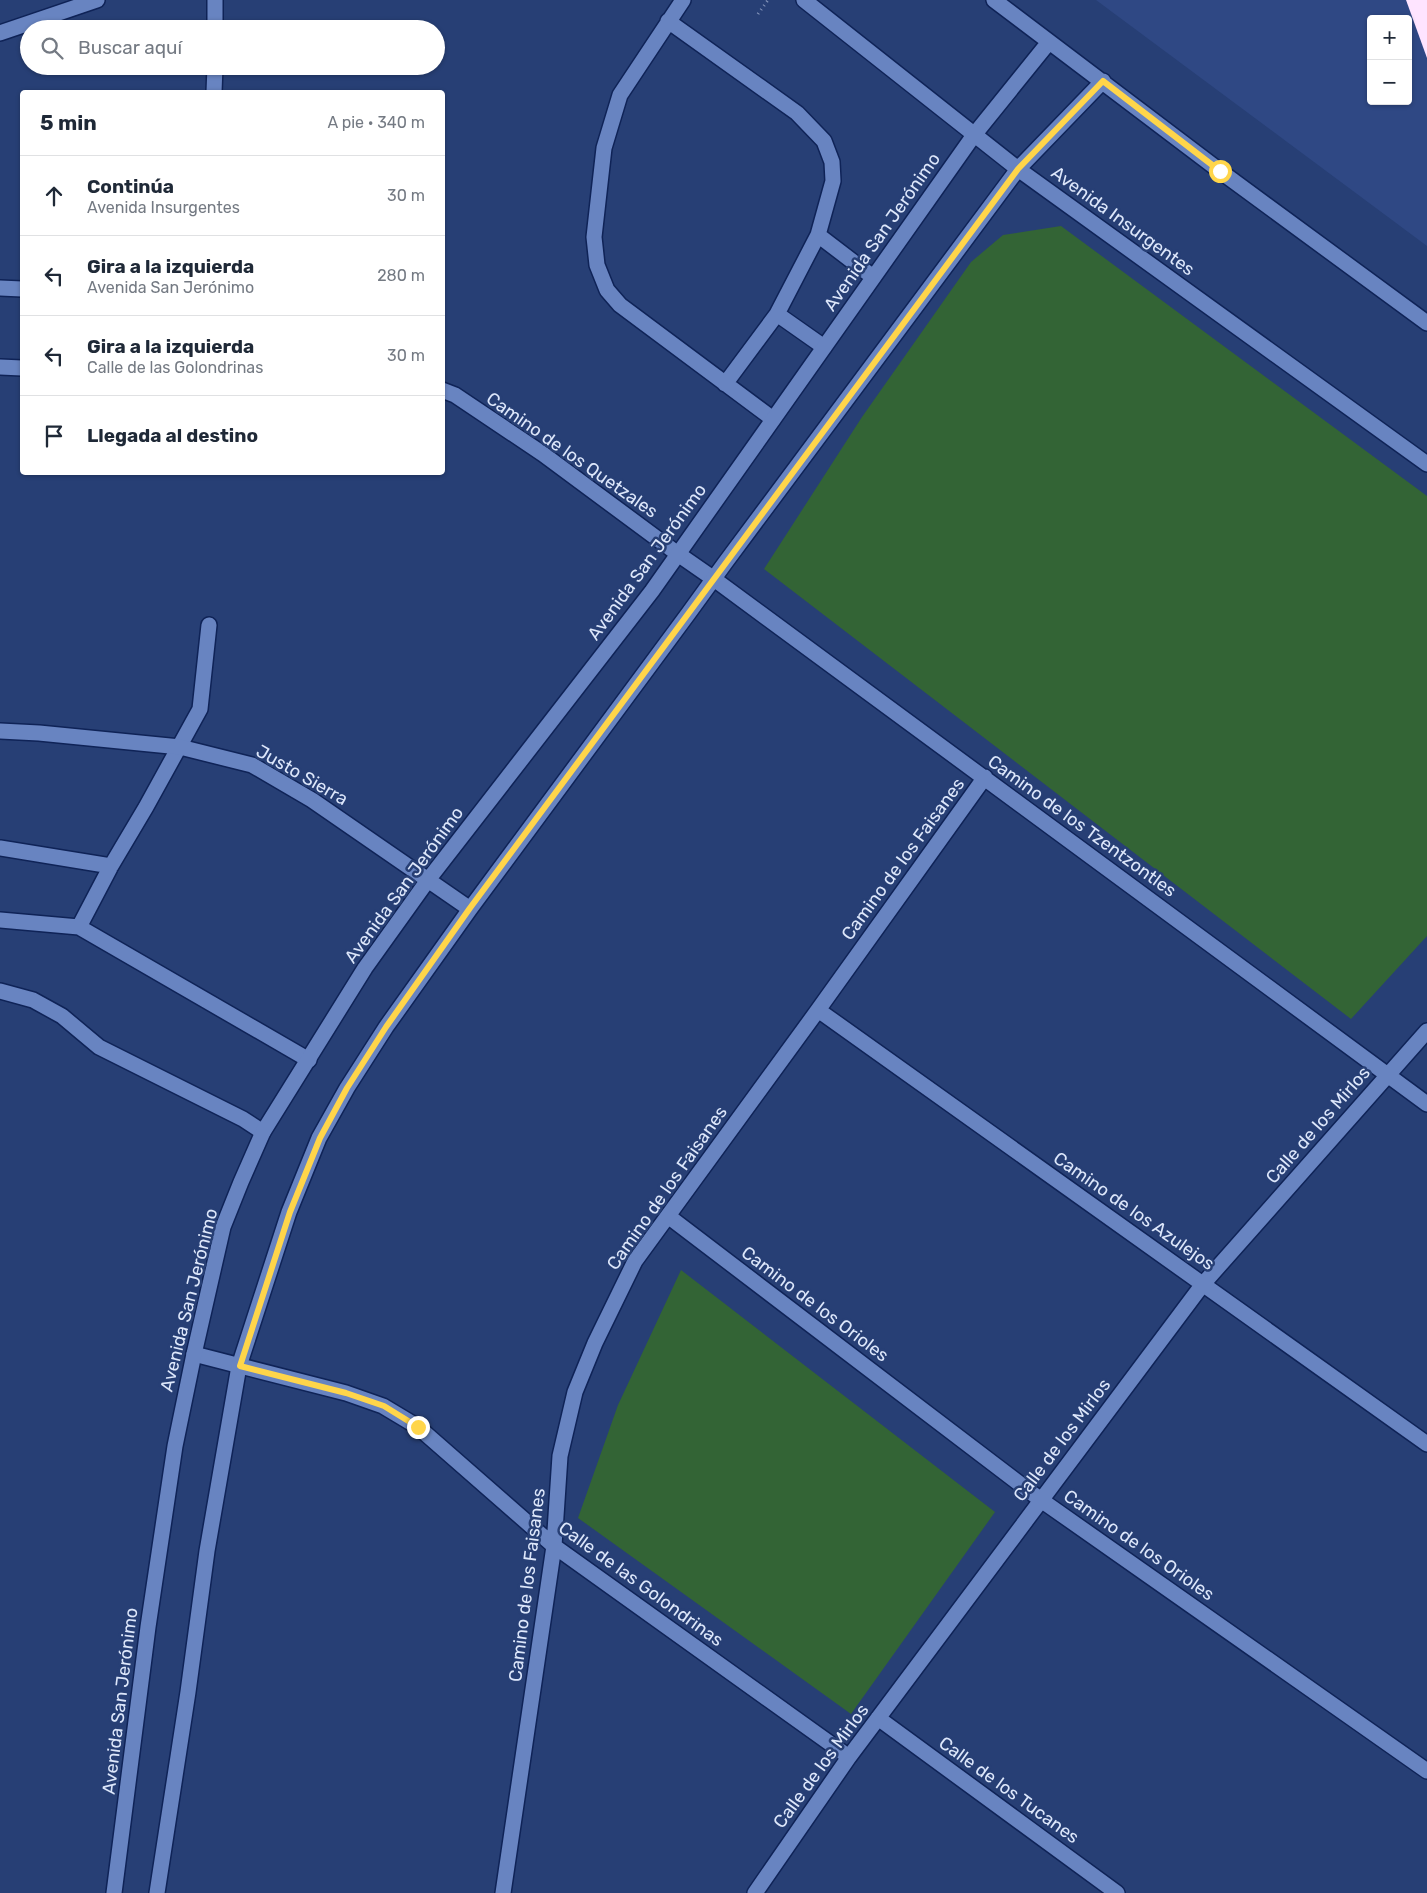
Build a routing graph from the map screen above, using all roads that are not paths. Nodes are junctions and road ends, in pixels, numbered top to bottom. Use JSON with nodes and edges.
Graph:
{"nodes":[{"id":1,"x":97,"y":0,"type":"edge"},
{"id":2,"x":215,"y":0,"type":"edge"},
{"id":3,"x":683,"y":0,"type":"edge"},
{"id":4,"x":804,"y":0,"type":"edge"},
{"id":5,"x":994,"y":0,"type":"edge"},
{"id":6,"x":38,"y":20,"type":"edge"},
{"id":7,"x":215,"y":20,"type":"edge"},
{"id":8,"x":668,"y":22,"type":"junction"},
{"id":9,"x":20,"y":26,"type":"edge"},
{"id":10,"x":0,"y":33,"type":"edge"},
{"id":11,"x":1048,"y":42,"type":"junction"},
{"id":12,"x":214,"y":75,"type":"edge"},
{"id":13,"x":1103,"y":81,"type":"junction"},
{"id":14,"x":214,"y":90,"type":"edge"},
{"id":15,"x":974,"y":135,"type":"junction"},
{"id":16,"x":1018,"y":169,"type":"junction"},
{"id":17,"x":818,"y":235,"type":"junction"},
{"id":18,"x":873,"y":277,"type":"junction"},
{"id":19,"x":0,"y":288,"type":"edge"},
{"id":20,"x":20,"y":290,"type":"edge"},
{"id":21,"x":778,"y":314,"type":"junction"},
{"id":22,"x":1427,"y":323,"type":"edge"},
{"id":23,"x":824,"y":347,"type":"junction"},
{"id":24,"x":0,"y":367,"type":"edge"},
{"id":25,"x":20,"y":368,"type":"edge"},
{"id":26,"x":725,"y":384,"type":"junction"},
{"id":27,"x":445,"y":391,"type":"edge"},
{"id":28,"x":773,"y":419,"type":"junction"},
{"id":29,"x":1427,"y":464,"type":"edge"},
{"id":30,"x":678,"y":554,"type":"junction"},
{"id":31,"x":714,"y":579,"type":"junction"},
{"id":32,"x":208,"y":625,"type":"dead end"},
{"id":33,"x":0,"y":731,"type":"edge"},
{"id":34,"x":180,"y":747,"type":"junction"},
{"id":35,"x":985,"y":777,"type":"junction"},
{"id":36,"x":0,"y":848,"type":"edge"},
{"id":37,"x":111,"y":866,"type":"junction"},
{"id":38,"x":428,"y":880,"type":"junction"},
{"id":39,"x":470,"y":908,"type":"junction"},
{"id":40,"x":0,"y":920,"type":"edge"},
{"id":41,"x":80,"y":927,"type":"junction"},
{"id":42,"x":0,"y":991,"type":"edge"},
{"id":43,"x":818,"y":1010,"type":"junction"},
{"id":44,"x":1427,"y":1031,"type":"edge"},
{"id":45,"x":309,"y":1060,"type":"junction"},
{"id":46,"x":1387,"y":1075,"type":"junction"},
{"id":47,"x":1427,"y":1104,"type":"edge"},
{"id":48,"x":263,"y":1132,"type":"junction"},
{"id":49,"x":668,"y":1216,"type":"junction"},
{"id":50,"x":1204,"y":1284,"type":"junction"},
{"id":51,"x":194,"y":1354,"type":"junction"},
{"id":52,"x":240,"y":1366,"type":"junction"},
{"id":53,"x":1427,"y":1444,"type":"edge"},
{"id":54,"x":1041,"y":1500,"type":"junction"},
{"id":55,"x":554,"y":1546,"type":"junction"},
{"id":56,"x":878,"y":1718,"type":"junction"},
{"id":57,"x":849,"y":1757,"type":"junction"},
{"id":58,"x":1427,"y":1771,"type":"edge"},
{"id":59,"x":114,"y":1893,"type":"edge"},
{"id":60,"x":157,"y":1893,"type":"edge"},
{"id":61,"x":503,"y":1893,"type":"edge"},
{"id":62,"x":754,"y":1893,"type":"edge"},
{"id":63,"x":1117,"y":1893,"type":"edge"}],
"edges":[{"from":1,"to":6,"type":"street"},
{"from":2,"to":7,"type":"street"},
{"from":3,"to":8,"type":"street"},
{"from":4,"to":15,"type":"street","name":"Avenida Insurgentes"},
{"from":5,"to":11,"type":"street"},
{"from":8,"to":17,"type":"street"},
{"from":8,"to":26,"type":"street"},
{"from":9,"to":10,"type":"street"},
{"from":11,"to":13,"type":"street"},
{"from":11,"to":15,"type":"street","name":"Avenida San Jerónimo"},
{"from":12,"to":14,"type":"street"},
{"from":13,"to":16,"type":"street"},
{"from":13,"to":22,"type":"street"},
{"from":15,"to":16,"type":"street","name":"Avenida Insurgentes"},
{"from":15,"to":18,"type":"street","name":"Avenida San Jerónimo"},
{"from":16,"to":29,"type":"street","name":"Avenida Insurgentes"},
{"from":16,"to":31,"type":"street"},
{"from":17,"to":18,"type":"street"},
{"from":17,"to":21,"type":"street"},
{"from":18,"to":23,"type":"street","name":"Avenida San Jerónimo"},
{"from":19,"to":20,"type":"street"},
{"from":21,"to":23,"type":"street"},
{"from":21,"to":26,"type":"street"},
{"from":23,"to":28,"type":"street","name":"Avenida San Jerónimo"},
{"from":24,"to":25,"type":"street"},
{"from":26,"to":28,"type":"street"},
{"from":27,"to":30,"type":"street","name":"Camino de los Quetzales"},
{"from":28,"to":30,"type":"street","name":"Avenida San Jerónimo"},
{"from":30,"to":31,"type":"street","name":"Camino de los Quetzales"},
{"from":30,"to":38,"type":"street","name":"Avenida San Jerónimo"},
{"from":31,"to":35,"type":"street","name":"Camino de los Tzentzontles"},
{"from":31,"to":39,"type":"street"},
{"from":32,"to":34,"type":"street"},
{"from":33,"to":34,"type":"street","name":"Justo Sierra"},
{"from":34,"to":37,"type":"street"},
{"from":34,"to":38,"type":"street","name":"Justo Sierra"},
{"from":35,"to":43,"type":"street","name":"Camino de los Faisanes"},
{"from":35,"to":46,"type":"street","name":"Camino de los Tzentzontles"},
{"from":36,"to":37,"type":"street"},
{"from":37,"to":41,"type":"street"},
{"from":38,"to":39,"type":"street","name":"Justo Sierra"},
{"from":38,"to":45,"type":"street","name":"Avenida San Jerónimo"},
{"from":39,"to":52,"type":"street"},
{"from":40,"to":41,"type":"street"},
{"from":41,"to":45,"type":"street"},
{"from":42,"to":48,"type":"street"},
{"from":43,"to":49,"type":"street","name":"Camino de los Faisanes"},
{"from":43,"to":50,"type":"street","name":"Camino de los Azulejos"},
{"from":44,"to":46,"type":"street","name":"Calle de los Mirlos"},
{"from":45,"to":48,"type":"street","name":"Avenida San Jerónimo"},
{"from":46,"to":47,"type":"street","name":"Camino de los Tzentzontles"},
{"from":46,"to":50,"type":"street","name":"Calle de los Mirlos"},
{"from":48,"to":51,"type":"street","name":"Avenida San Jerónimo"},
{"from":49,"to":54,"type":"street","name":"Camino de los Orioles"},
{"from":49,"to":55,"type":"street","name":"Camino de los Faisanes"},
{"from":50,"to":53,"type":"street","name":"Camino de los Azulejos"},
{"from":50,"to":54,"type":"street","name":"Calle de los Mirlos"},
{"from":51,"to":52,"type":"street","name":"Calle de las Golondrinas"},
{"from":51,"to":59,"type":"street","name":"Avenida San Jerónimo"},
{"from":52,"to":55,"type":"street","name":"Calle de las Golondrinas"},
{"from":52,"to":60,"type":"street"},
{"from":54,"to":56,"type":"street","name":"Calle de los Mirlos"},
{"from":54,"to":58,"type":"street","name":"Camino de los Orioles"},
{"from":55,"to":57,"type":"street","name":"Calle de las Golondrinas"},
{"from":55,"to":61,"type":"street","name":"Camino de los Faisanes"},
{"from":56,"to":57,"type":"street","name":"Calle de los Mirlos"},
{"from":56,"to":63,"type":"street","name":"Calle de los Tucanes"},
{"from":57,"to":62,"type":"street","name":"Calle de los Mirlos"}]}
